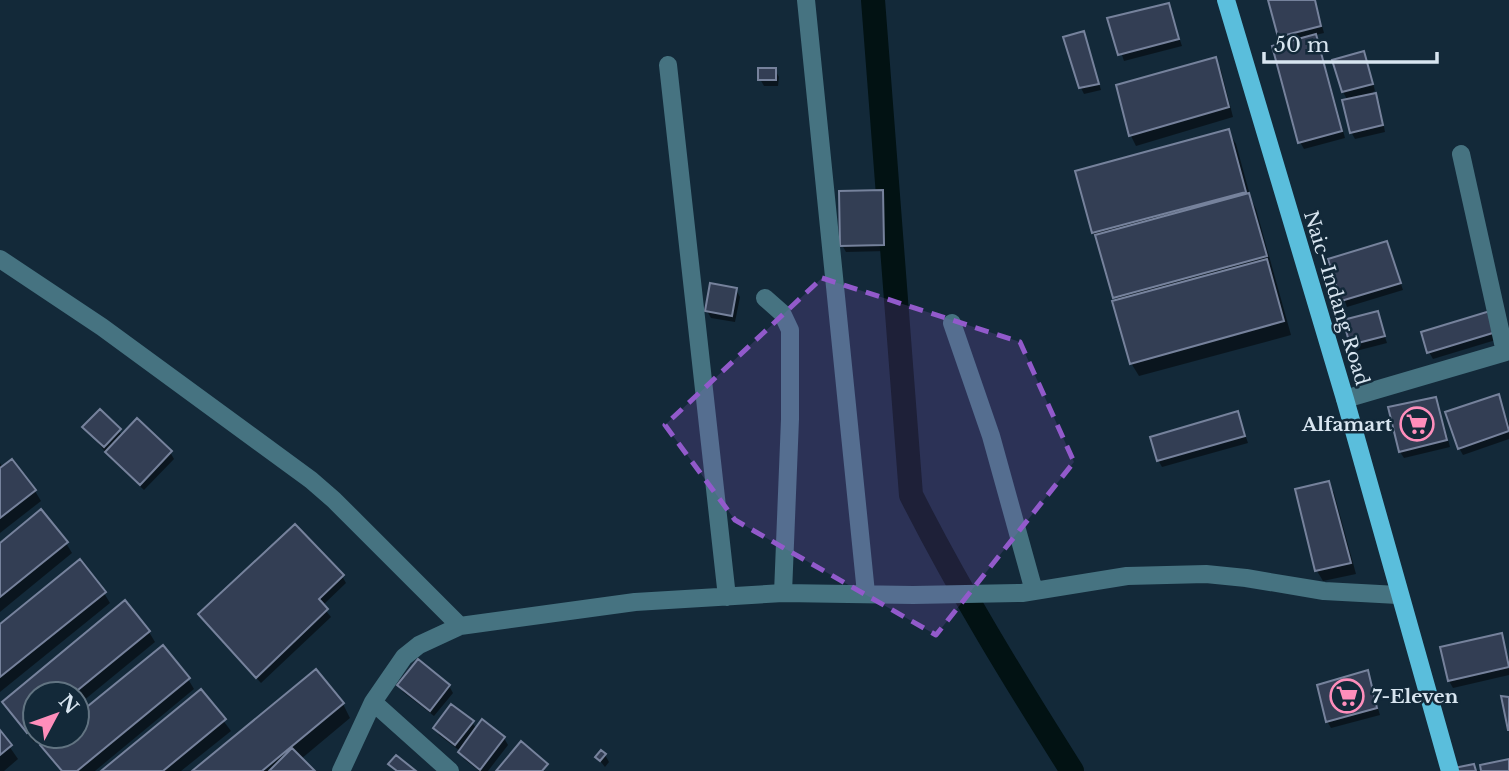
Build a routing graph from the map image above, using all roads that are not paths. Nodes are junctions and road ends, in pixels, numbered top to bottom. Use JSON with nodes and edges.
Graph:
{"nodes":[{"id":1,"x":806,"y":0,"type":"edge"},
{"id":2,"x":1226,"y":0,"type":"edge"},
{"id":3,"x":668,"y":65,"type":"dead end"},
{"id":4,"x":1461,"y":154,"type":"dead end"},
{"id":5,"x":0,"y":259,"type":"edge"},
{"id":6,"x":765,"y":298,"type":"dead end"},
{"id":7,"x":952,"y":323,"type":"dead end"},
{"id":8,"x":1507,"y":351,"type":"edge"},
{"id":9,"x":1345,"y":399,"type":"junction"},
{"id":10,"x":1028,"y":592,"type":"junction"},
{"id":11,"x":783,"y":593,"type":"junction"},
{"id":12,"x":866,"y":593,"type":"junction"},
{"id":13,"x":1398,"y":595,"type":"junction"},
{"id":14,"x":727,"y":597,"type":"junction"},
{"id":15,"x":460,"y":626,"type":"junction"},
{"id":16,"x":373,"y":702,"type":"junction"},
{"id":17,"x":341,"y":771,"type":"edge"},
{"id":18,"x":450,"y":771,"type":"edge"},
{"id":19,"x":1450,"y":771,"type":"edge"}],
"edges":[{"from":1,"to":12,"type":"street"},
{"from":2,"to":9,"type":"main road","name":"Naic–Indang Road"},
{"from":3,"to":14,"type":"street"},
{"from":4,"to":8,"type":"street"},
{"from":5,"to":15,"type":"street"},
{"from":6,"to":11,"type":"street"},
{"from":7,"to":10,"type":"street"},
{"from":8,"to":9,"type":"street"},
{"from":9,"to":13,"type":"main road","name":"Naic–Indang Road"},
{"from":10,"to":12,"type":"street"},
{"from":10,"to":13,"type":"street"},
{"from":11,"to":12,"type":"street"},
{"from":11,"to":14,"type":"street"},
{"from":13,"to":19,"type":"main road","name":"Naic–Indang Road"},
{"from":14,"to":15,"type":"street"},
{"from":15,"to":16,"type":"street"},
{"from":16,"to":17,"type":"street"},
{"from":16,"to":18,"type":"street"}]}
